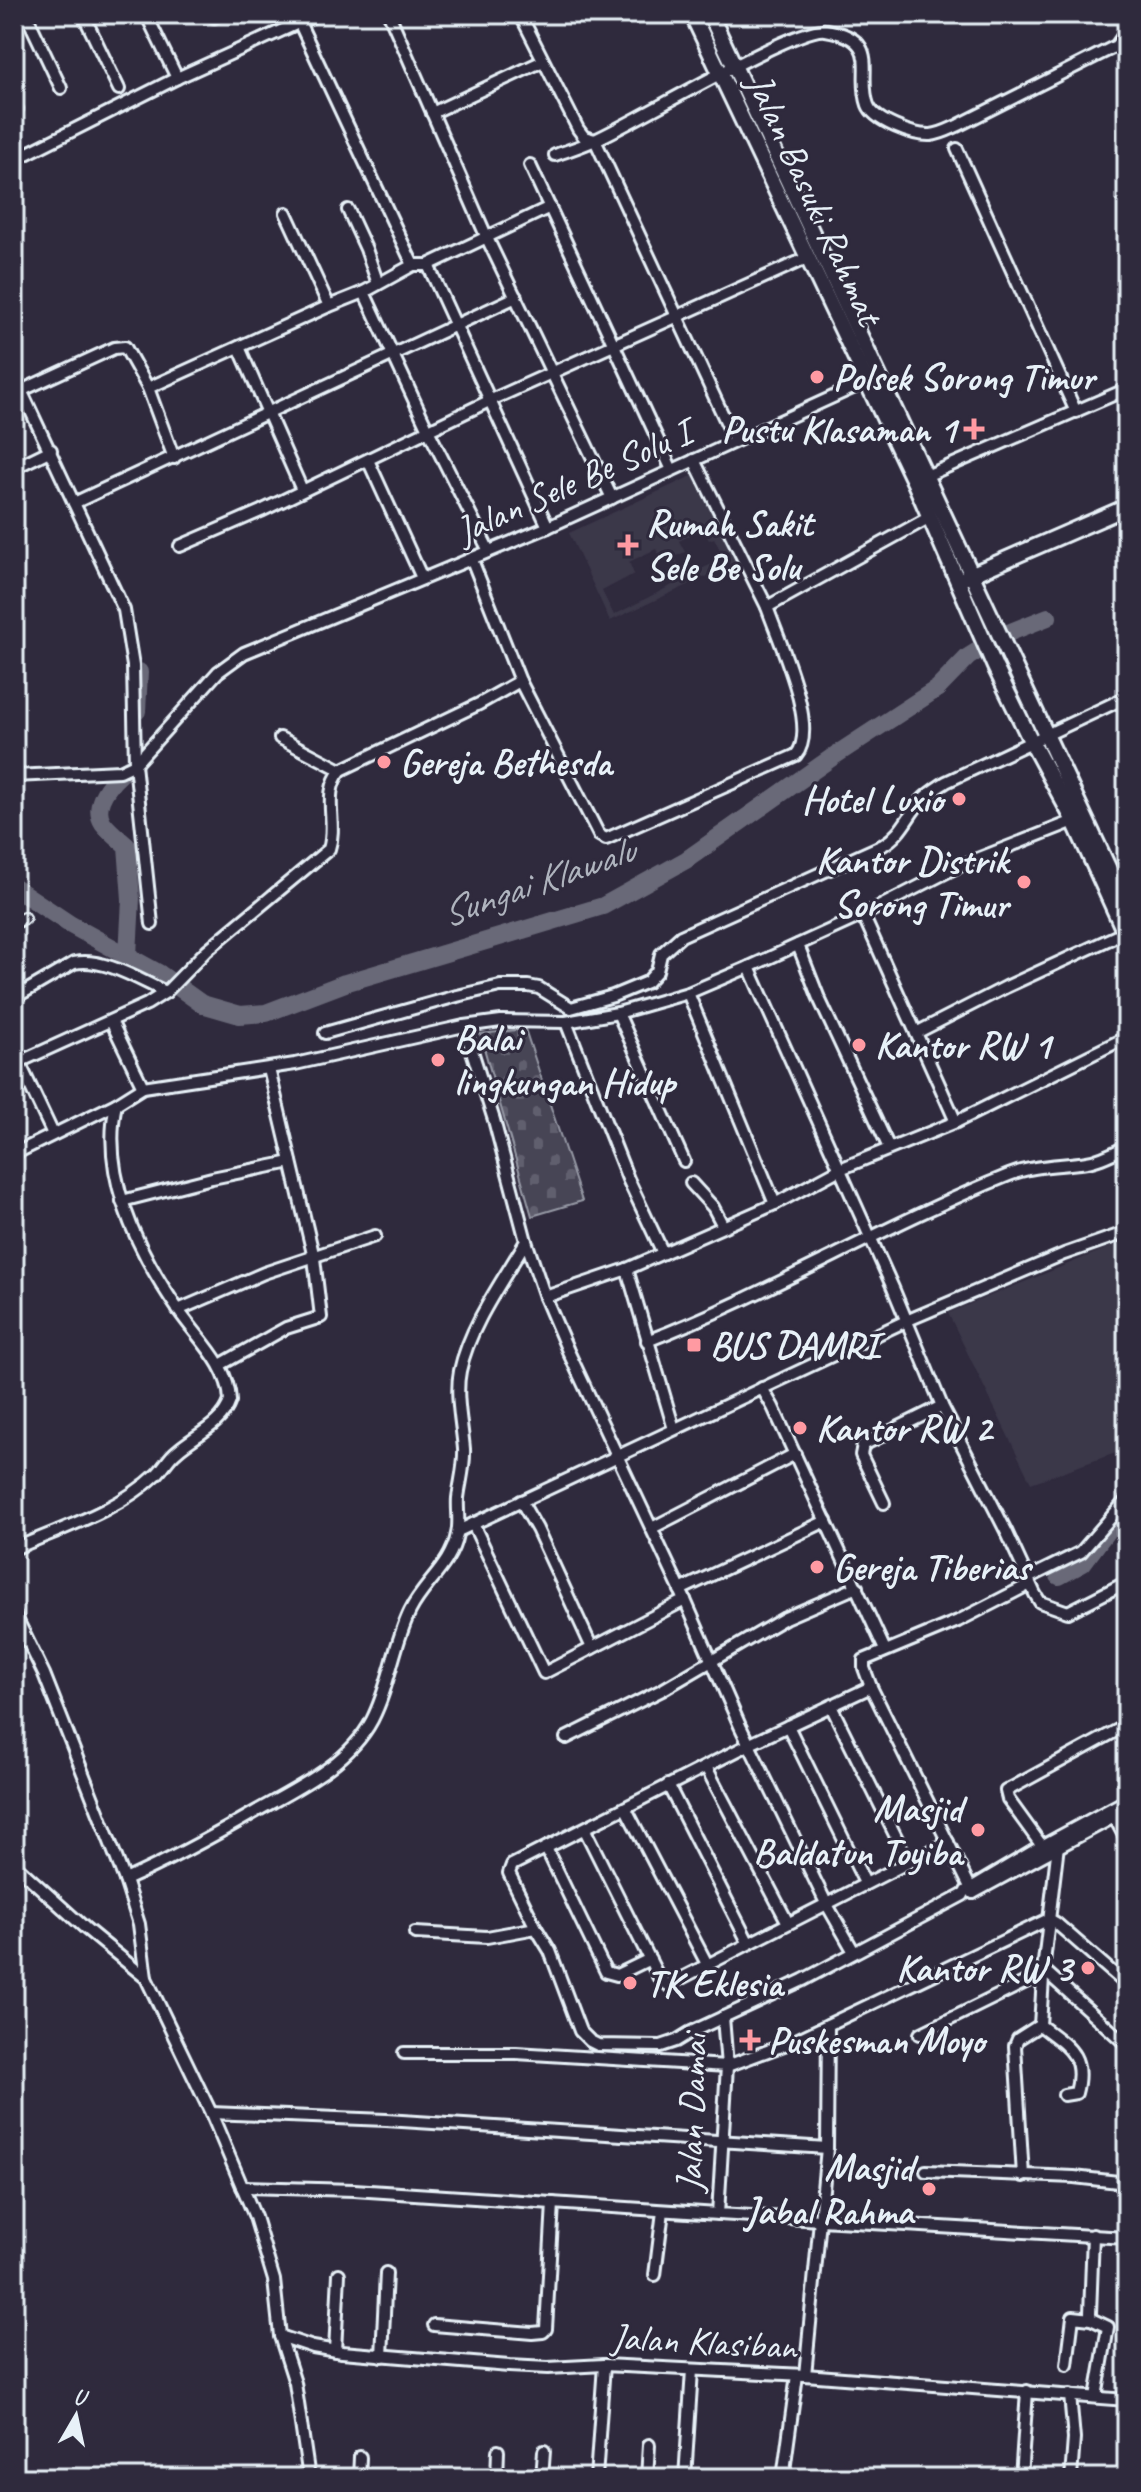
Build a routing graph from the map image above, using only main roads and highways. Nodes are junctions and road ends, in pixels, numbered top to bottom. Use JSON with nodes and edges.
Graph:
{"nodes":[{"id":1,"x":692,"y":14,"type":"edge"},
{"id":2,"x":710,"y":14,"type":"edge"},
{"id":3,"x":872,"y":379,"type":"junction"},
{"id":4,"x":1126,"y":511,"type":"edge"},
{"id":5,"x":966,"y":578,"type":"junction"},
{"id":6,"x":1127,"y":908,"type":"edge"},
{"id":7,"x":1126,"y":935,"type":"edge"}],
"edges":[{"from":1,"to":3,"type":"highway","name":"Jalan Basuki Rahmat"},
{"from":2,"to":3,"type":"highway","name":"Jalan Basuki Rahmat"},
{"from":3,"to":5,"type":"highway","name":"Jalan Basuki Rahmat"},
{"from":3,"to":5,"type":"highway","name":"Jalan Basuki Rahmat"},
{"from":4,"to":5,"type":"highway"},
{"from":5,"to":6,"type":"highway","name":"Jalan Basuki Rahmat"},
{"from":5,"to":7,"type":"highway","name":"Jalan Basuki Rahmat"}]}
